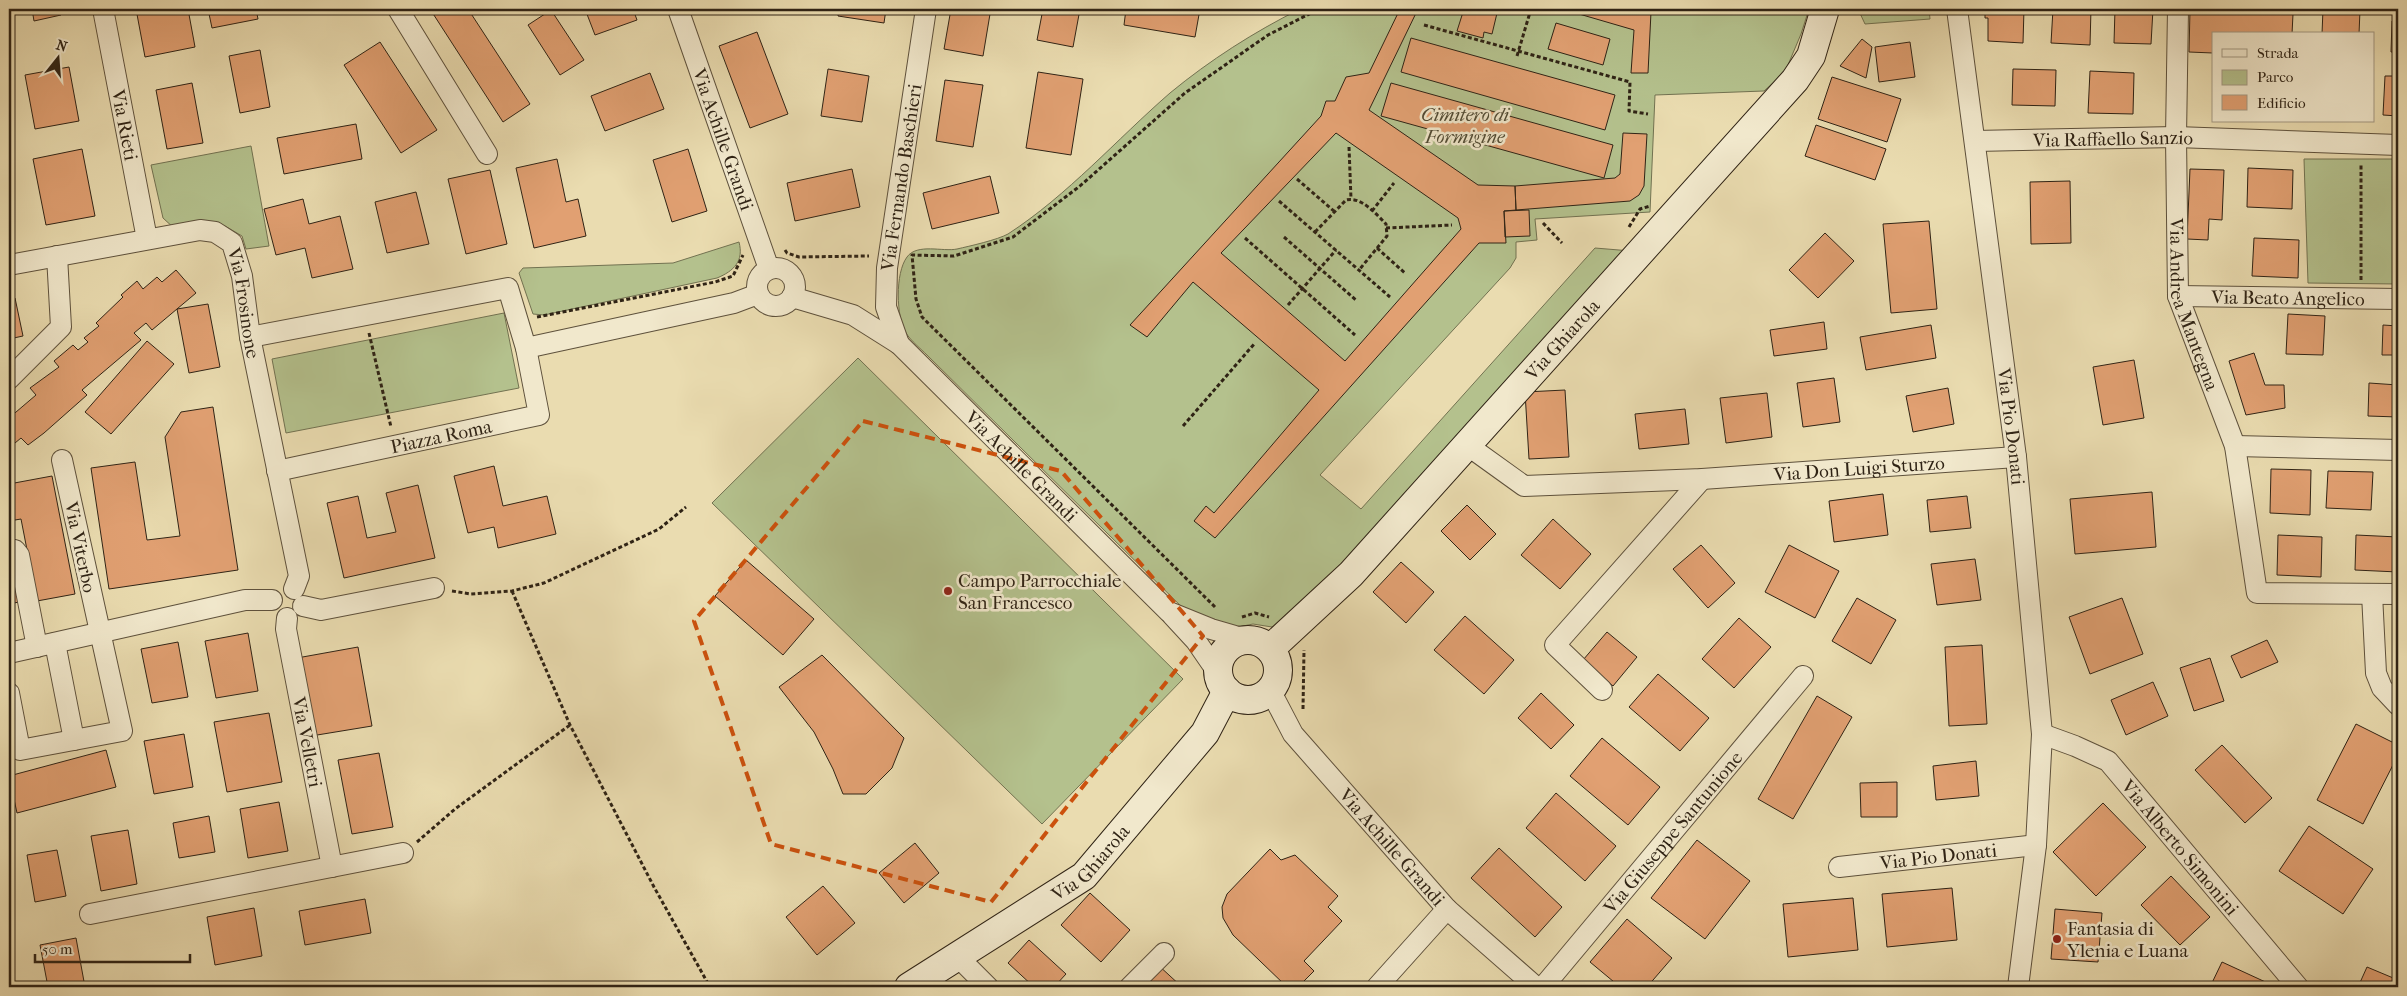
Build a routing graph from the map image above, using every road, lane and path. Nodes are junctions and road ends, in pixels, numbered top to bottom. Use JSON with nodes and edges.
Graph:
{"nodes":[{"id":1,"x":103,"y":9,"type":"edge"},
{"id":2,"x":398,"y":9,"type":"edge"},
{"id":3,"x":678,"y":9,"type":"edge"},
{"id":4,"x":926,"y":9,"type":"edge"},
{"id":5,"x":1318,"y":9,"type":"edge"},
{"id":6,"x":1531,"y":9,"type":"edge"},
{"id":7,"x":1825,"y":9,"type":"edge"},
{"id":8,"x":1957,"y":9,"type":"edge"},
{"id":9,"x":2178,"y":9,"type":"edge"},
{"id":10,"x":1424,"y":25,"type":"dead end"},
{"id":11,"x":1519,"y":51,"type":"junction"},
{"id":12,"x":1517,"y":56,"type":"dead end"},
{"id":13,"x":1648,"y":114,"type":"dead end"},
{"id":14,"x":2176,"y":138,"type":"junction"},
{"id":15,"x":1975,"y":141,"type":"junction"},
{"id":16,"x":2398,"y":145,"type":"edge"},
{"id":17,"x":1350,"y":147,"type":"dead end"},
{"id":18,"x":487,"y":154,"type":"dead end"},
{"id":19,"x":2361,"y":160,"type":"dead end"},
{"id":20,"x":1297,"y":179,"type":"dead end"},
{"id":21,"x":1394,"y":183,"type":"dead end"},
{"id":22,"x":1351,"y":199,"type":"junction"},
{"id":23,"x":1279,"y":201,"type":"dead end"},
{"id":24,"x":1372,"y":211,"type":"junction"},
{"id":25,"x":1335,"y":212,"type":"junction"},
{"id":26,"x":1543,"y":223,"type":"dead end"},
{"id":27,"x":1452,"y":225,"type":"dead end"},
{"id":28,"x":1386,"y":228,"type":"junction"},
{"id":29,"x":1315,"y":232,"type":"junction"},
{"id":30,"x":1284,"y":237,"type":"dead end"},
{"id":31,"x":1245,"y":238,"type":"dead end"},
{"id":32,"x":147,"y":239,"type":"junction"},
{"id":33,"x":1562,"y":243,"type":"dead end"},
{"id":34,"x":783,"y":246,"type":"dead end"},
{"id":35,"x":1377,"y":248,"type":"junction"},
{"id":36,"x":1336,"y":250,"type":"junction"},
{"id":37,"x":57,"y":256,"type":"junction"},
{"id":38,"x":875,"y":256,"type":"dead end"},
{"id":39,"x":9,"y":265,"type":"edge"},
{"id":40,"x":1320,"y":268,"type":"junction"},
{"id":41,"x":769,"y":269,"type":"junction"},
{"id":42,"x":1359,"y":270,"type":"junction"},
{"id":43,"x":1406,"y":274,"type":"dead end"},
{"id":44,"x":1302,"y":289,"type":"junction"},
{"id":45,"x":758,"y":294,"type":"junction"},
{"id":46,"x":2178,"y":296,"type":"junction"},
{"id":47,"x":792,"y":297,"type":"junction"},
{"id":48,"x":1390,"y":297,"type":"dead end"},
{"id":49,"x":2361,"y":299,"type":"junction"},
{"id":50,"x":2398,"y":299,"type":"edge"},
{"id":51,"x":1357,"y":301,"type":"dead end"},
{"id":52,"x":1288,"y":305,"type":"dead end"},
{"id":53,"x":368,"y":327,"type":"dead end"},
{"id":54,"x":1355,"y":335,"type":"dead end"},
{"id":55,"x":250,"y":337,"type":"junction"},
{"id":56,"x":1256,"y":343,"type":"dead end"},
{"id":57,"x":899,"y":344,"type":"junction"},
{"id":58,"x":526,"y":348,"type":"junction"},
{"id":59,"x":9,"y":379,"type":"edge"},
{"id":60,"x":1183,"y":426,"type":"dead end"},
{"id":61,"x":391,"y":428,"type":"dead end"},
{"id":62,"x":1467,"y":445,"type":"junction"},
{"id":63,"x":2235,"y":446,"type":"junction"},
{"id":64,"x":2398,"y":450,"type":"edge"},
{"id":65,"x":2016,"y":457,"type":"junction"},
{"id":66,"x":62,"y":460,"type":"dead end"},
{"id":67,"x":277,"y":471,"type":"junction"},
{"id":68,"x":1702,"y":479,"type":"junction"},
{"id":69,"x":686,"y":507,"type":"dead end"},
{"id":70,"x":9,"y":549,"type":"edge"},
{"id":71,"x":434,"y":588,"type":"joint"},
{"id":72,"x":512,"y":591,"type":"junction"},
{"id":73,"x":2372,"y":594,"type":"junction"},
{"id":74,"x":2398,"y":594,"type":"edge"},
{"id":75,"x":295,"y":604,"type":"junction"},
{"id":76,"x":1216,"y":608,"type":"dead end"},
{"id":77,"x":1169,"y":612,"type":"junction"},
{"id":78,"x":1272,"y":618,"type":"dead end"},
{"id":79,"x":100,"y":634,"type":"junction"},
{"id":80,"x":1251,"y":636,"type":"junction"},
{"id":81,"x":1309,"y":644,"type":"dead end"},
{"id":82,"x":46,"y":645,"type":"junction"},
{"id":83,"x":9,"y":654,"type":"edge"},
{"id":84,"x":1803,"y":676,"type":"dead end"},
{"id":85,"x":1222,"y":682,"type":"junction"},
{"id":86,"x":1270,"y":690,"type":"junction"},
{"id":87,"x":1602,"y":690,"type":"dead end"},
{"id":88,"x":9,"y":693,"type":"edge"},
{"id":89,"x":2398,"y":705,"type":"edge"},
{"id":90,"x":1303,"y":710,"type":"dead end"},
{"id":91,"x":570,"y":725,"type":"junction"},
{"id":92,"x":2042,"y":734,"type":"junction"},
{"id":93,"x":74,"y":740,"type":"junction"},
{"id":94,"x":2036,"y":846,"type":"junction"},
{"id":95,"x":403,"y":853,"type":"joint"},
{"id":96,"x":332,"y":867,"type":"junction"},
{"id":97,"x":1839,"y":867,"type":"dead end"},
{"id":98,"x":1447,"y":909,"type":"junction"},
{"id":99,"x":90,"y":914,"type":"dead end"},
{"id":100,"x":1164,"y":953,"type":"dead end"},
{"id":101,"x":958,"y":957,"type":"junction"},
{"id":102,"x":710,"y":987,"type":"edge"},
{"id":103,"x":909,"y":987,"type":"edge"},
{"id":104,"x":988,"y":987,"type":"edge"},
{"id":105,"x":1130,"y":987,"type":"edge"},
{"id":106,"x":1377,"y":987,"type":"edge"},
{"id":107,"x":1536,"y":987,"type":"edge"},
{"id":108,"x":1543,"y":987,"type":"edge"},
{"id":109,"x":2018,"y":987,"type":"edge"},
{"id":110,"x":2298,"y":987,"type":"edge"}],
"edges":[{"from":1,"to":32,"type":"street","name":"Via Rieti"},
{"from":2,"to":18,"type":"street"},
{"from":3,"to":41,"type":"street","name":"Via Achille Grandi"},
{"from":4,"to":57,"type":"street","name":"Via Fernando Baschieri"},
{"from":5,"to":76,"type":"path"},
{"from":6,"to":11,"type":"path"},
{"from":7,"to":62,"type":"street","name":"Via Ghiarola"},
{"from":8,"to":15,"type":"street","name":"Via Pio Donati"},
{"from":9,"to":14,"type":"street","name":"Via Andrea Mantegna"},
{"from":10,"to":11,"type":"path"},
{"from":11,"to":12,"type":"path"},
{"from":11,"to":13,"type":"path"},
{"from":14,"to":15,"type":"street","name":"Via Raffaello Sanzio"},
{"from":14,"to":16,"type":"street","name":"Via Raffaello Sanzio"},
{"from":14,"to":46,"type":"street","name":"Via Andrea Mantegna"},
{"from":15,"to":65,"type":"street","name":"Via Pio Donati"},
{"from":17,"to":22,"type":"path"},
{"from":19,"to":49,"type":"path"},
{"from":20,"to":25,"type":"path"},
{"from":21,"to":24,"type":"path"},
{"from":22,"to":24,"type":"path"},
{"from":22,"to":25,"type":"path"},
{"from":23,"to":29,"type":"path"},
{"from":24,"to":28,"type":"path"},
{"from":25,"to":29,"type":"path"},
{"from":26,"to":33,"type":"path"},
{"from":27,"to":28,"type":"path"},
{"from":28,"to":35,"type":"path"},
{"from":29,"to":36,"type":"path"},
{"from":30,"to":40,"type":"path"},
{"from":31,"to":44,"type":"path"},
{"from":32,"to":37,"type":"street","name":"Via Frosinone"},
{"from":32,"to":55,"type":"street","name":"Via Frosinone"},
{"from":34,"to":38,"type":"path"},
{"from":35,"to":42,"type":"path"},
{"from":35,"to":43,"type":"path"},
{"from":36,"to":40,"type":"path"},
{"from":36,"to":42,"type":"path"},
{"from":37,"to":39,"type":"street","name":"Via Frosinone"},
{"from":37,"to":59,"type":"street"},
{"from":40,"to":44,"type":"path"},
{"from":40,"to":51,"type":"path"},
{"from":41,"to":45,"type":"street"},
{"from":41,"to":47,"type":"street"},
{"from":42,"to":48,"type":"path"},
{"from":44,"to":52,"type":"path"},
{"from":44,"to":54,"type":"path"},
{"from":45,"to":47,"type":"street"},
{"from":45,"to":58,"type":"street"},
{"from":46,"to":49,"type":"street","name":"Via Beato Angelico"},
{"from":46,"to":63,"type":"street","name":"Via Andrea Mantegna"},
{"from":47,"to":57,"type":"street","name":"Via Achille Grandi"},
{"from":49,"to":50,"type":"street","name":"Via Beato Angelico"},
{"from":53,"to":61,"type":"path"},
{"from":55,"to":58,"type":"street","name":"Piazza Roma"},
{"from":55,"to":67,"type":"street","name":"Via Frosinone"},
{"from":56,"to":60,"type":"path"},
{"from":57,"to":77,"type":"street","name":"Via Achille Grandi"},
{"from":58,"to":67,"type":"street","name":"Piazza Roma"},
{"from":62,"to":68,"type":"street","name":"Via Don Luigi Sturzo"},
{"from":62,"to":80,"type":"street","name":"Via Ghiarola"},
{"from":63,"to":64,"type":"street"},
{"from":63,"to":73,"type":"street","name":"Via Andrea Mantegna"},
{"from":65,"to":68,"type":"street","name":"Via Don Luigi Sturzo"},
{"from":65,"to":92,"type":"street","name":"Via Pio Donati"},
{"from":66,"to":79,"type":"street","name":"Via Viterbo"},
{"from":67,"to":75,"type":"street","name":"Via Velletri"},
{"from":68,"to":87,"type":"street"},
{"from":69,"to":72,"type":"path"},
{"from":70,"to":82,"type":"street"},
{"from":71,"to":72,"type":"path"},
{"from":71,"to":75,"type":"street"},
{"from":72,"to":91,"type":"path"},
{"from":73,"to":74,"type":"street"},
{"from":73,"to":89,"type":"street"},
{"from":75,"to":79,"type":"street"},
{"from":75,"to":96,"type":"street","name":"Via Velletri"},
{"from":77,"to":80,"type":"street","name":"Via Achille Grandi"},
{"from":77,"to":85,"type":"street"},
{"from":78,"to":80,"type":"path"},
{"from":79,"to":82,"type":"street"},
{"from":79,"to":93,"type":"street","name":"Via Viterbo"},
{"from":80,"to":85,"type":"street","name":"Via Ghiarola"},
{"from":80,"to":86,"type":"street"},
{"from":81,"to":90,"type":"path"},
{"from":82,"to":83,"type":"street"},
{"from":82,"to":93,"type":"street"},
{"from":84,"to":108,"type":"street","name":"Via Giuseppe Santunione"},
{"from":85,"to":86,"type":"street"},
{"from":85,"to":101,"type":"street","name":"Via Ghiarola"},
{"from":86,"to":98,"type":"street","name":"Via Achille Grandi"},
{"from":88,"to":93,"type":"street"},
{"from":91,"to":95,"type":"path"},
{"from":91,"to":102,"type":"path"},
{"from":92,"to":94,"type":"street","name":"Via Pio Donati"},
{"from":92,"to":110,"type":"street","name":"Via Alberto Simonini"},
{"from":94,"to":97,"type":"street","name":"Via Pio Donati"},
{"from":94,"to":109,"type":"street","name":"Via Pio Donati"},
{"from":95,"to":96,"type":"street"},
{"from":96,"to":99,"type":"street"},
{"from":98,"to":106,"type":"street"},
{"from":98,"to":107,"type":"street","name":"Via Achille Grandi"},
{"from":100,"to":105,"type":"street"},
{"from":101,"to":103,"type":"street","name":"Via Ghiarola"},
{"from":101,"to":104,"type":"street"}]}
